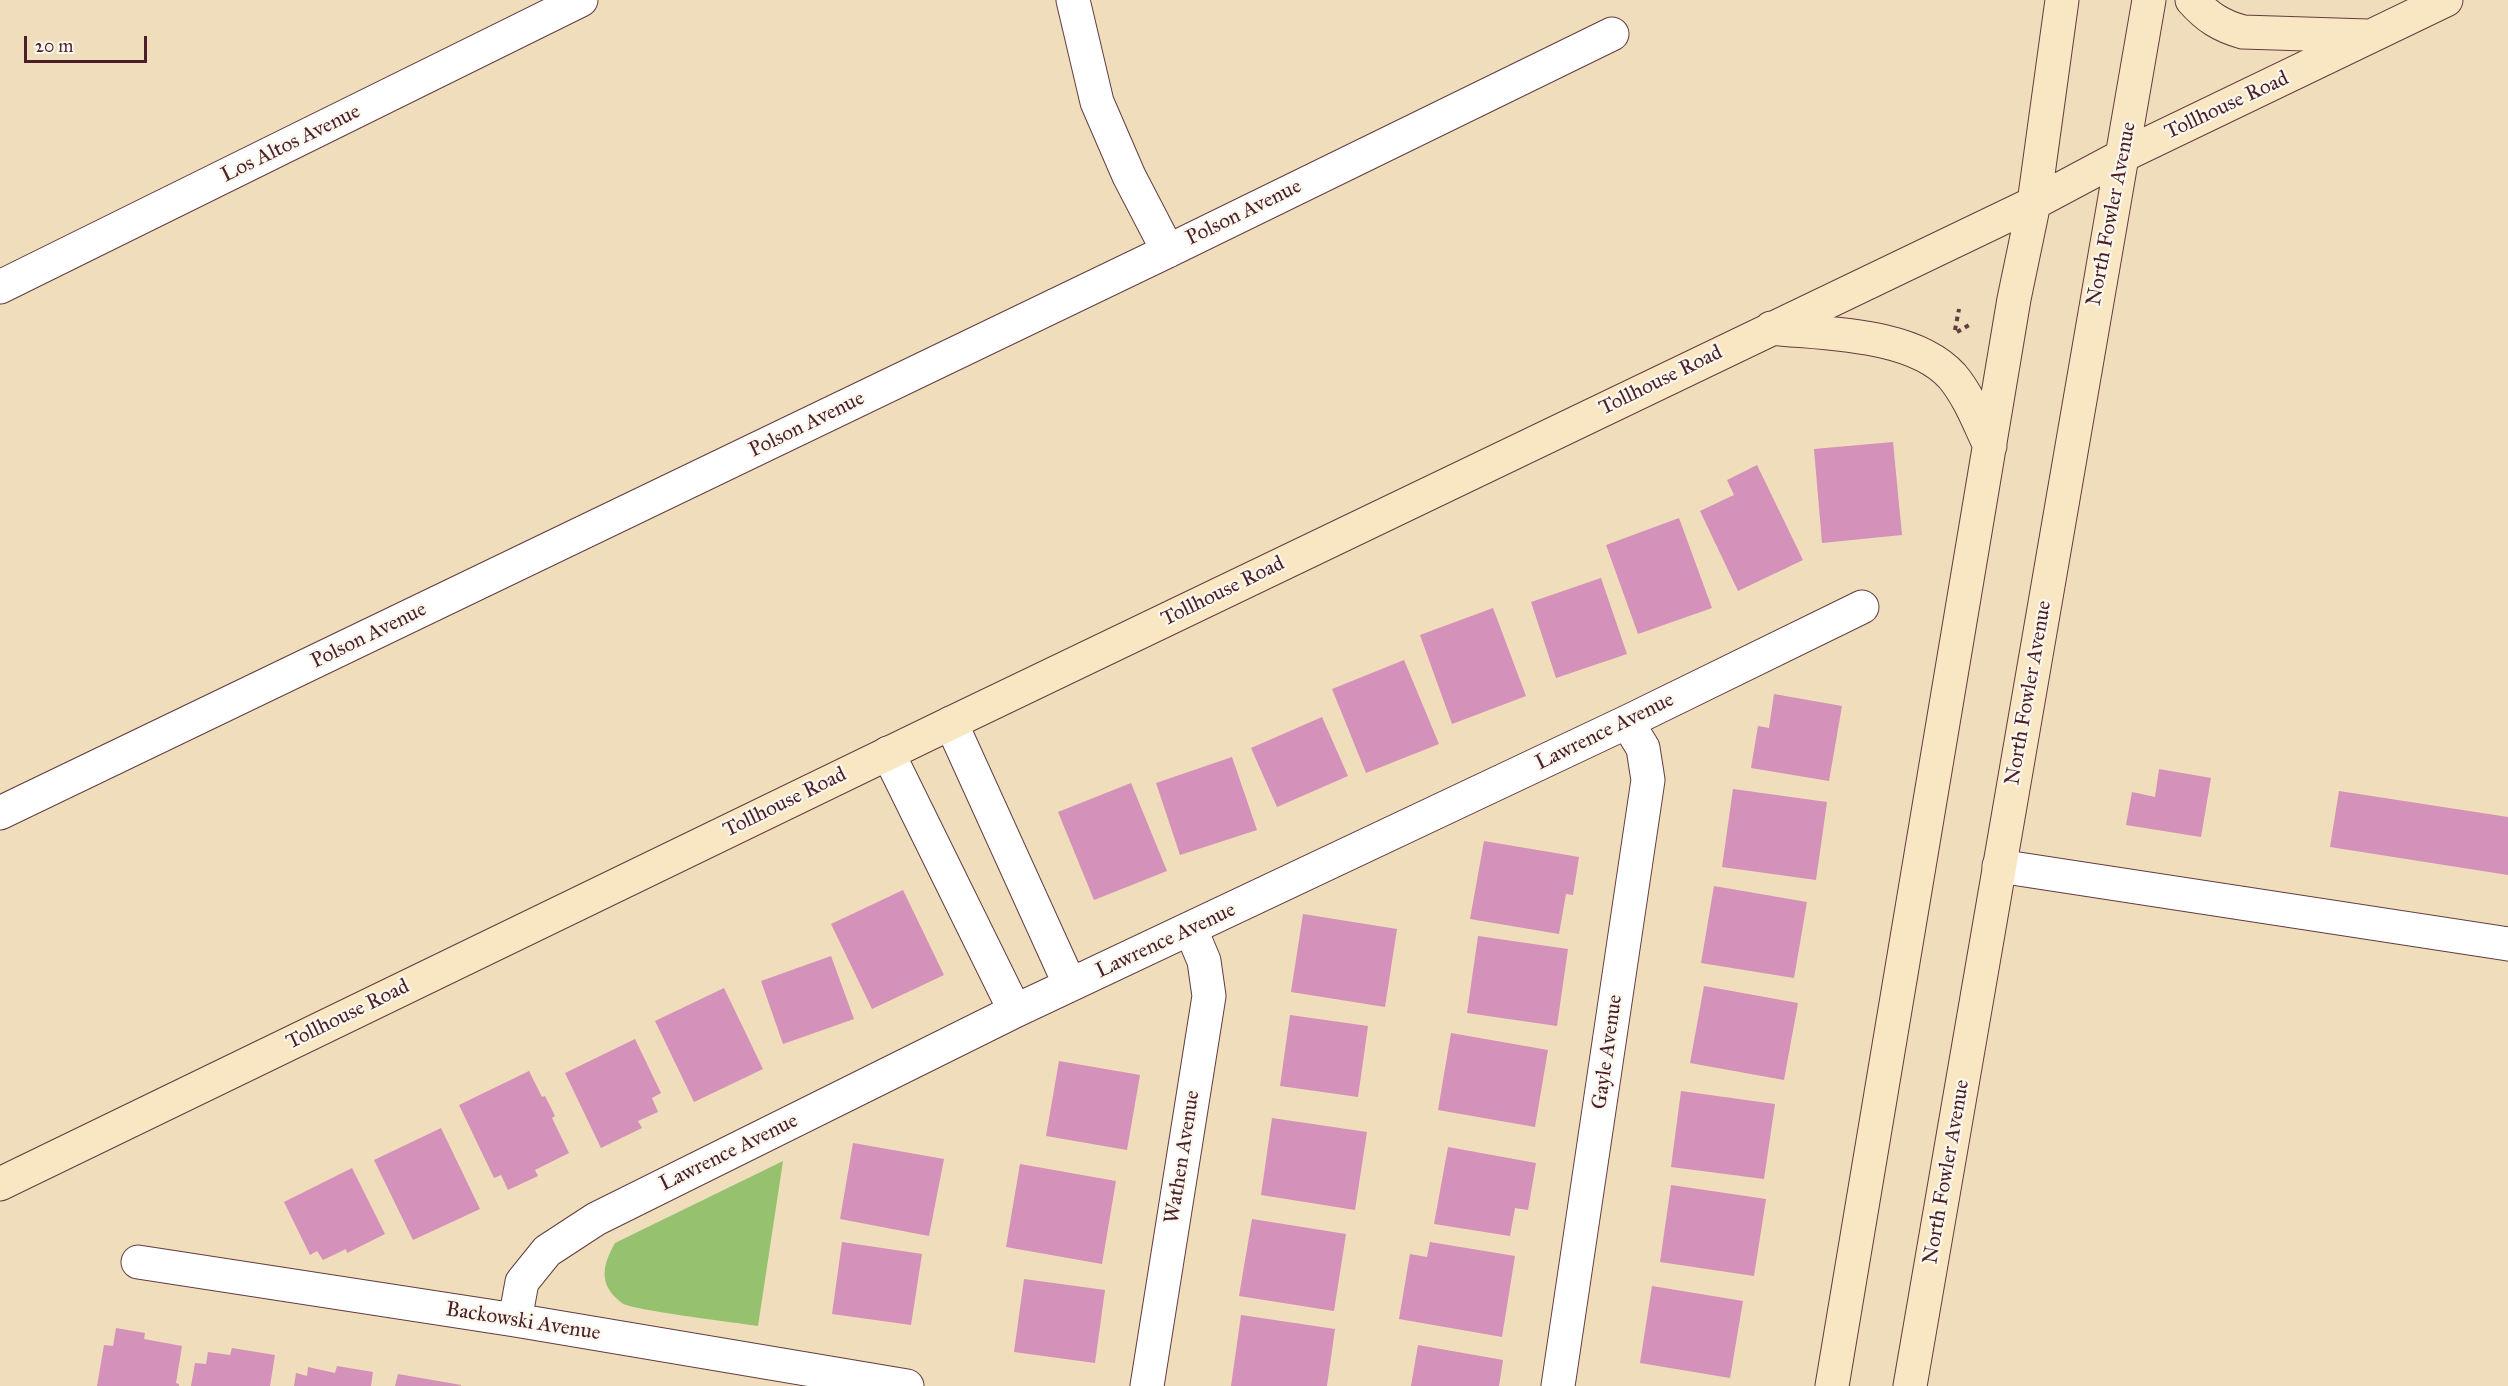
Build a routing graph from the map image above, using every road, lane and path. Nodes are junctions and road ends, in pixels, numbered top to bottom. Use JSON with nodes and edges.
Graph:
{"nodes":[{"id":1,"x":581,"y":0,"type":"edge"},
{"id":2,"x":1073,"y":0,"type":"edge"},
{"id":3,"x":2062,"y":0,"type":"edge"},
{"id":4,"x":2150,"y":0,"type":"edge"},
{"id":5,"x":2192,"y":0,"type":"edge"},
{"id":6,"x":2446,"y":0,"type":"edge"},
{"id":7,"x":1612,"y":34,"type":"dead end"},
{"id":8,"x":2372,"y":36,"type":"junction"},
{"id":9,"x":2124,"y":155,"type":"junction"},
{"id":10,"x":2034,"y":203,"type":"junction"},
{"id":11,"x":1168,"y":251,"type":"junction"},
{"id":12,"x":0,"y":287,"type":"edge"},
{"id":13,"x":1959,"y":309,"type":"dead end"},
{"id":14,"x":1771,"y":328,"type":"junction"},
{"id":15,"x":1954,"y":333,"type":"dead end"},
{"id":16,"x":1990,"y":446,"type":"junction"},
{"id":17,"x":1862,"y":606,"type":"dead end"},
{"id":18,"x":1627,"y":722,"type":"junction"},
{"id":19,"x":951,"y":723,"type":"junction"},
{"id":20,"x":888,"y":753,"type":"junction"},
{"id":21,"x":0,"y":813,"type":"edge"},
{"id":22,"x":1999,"y":866,"type":"junction"},
{"id":23,"x":1191,"y":930,"type":"junction"},
{"id":24,"x":2508,"y":944,"type":"edge"},
{"id":25,"x":1070,"y":985,"type":"junction"},
{"id":26,"x":1016,"y":1011,"type":"junction"},
{"id":27,"x":0,"y":1184,"type":"edge"},
{"id":28,"x":138,"y":1262,"type":"dead end"},
{"id":29,"x":515,"y":1320,"type":"junction"},
{"id":30,"x":907,"y":1386,"type":"edge"},
{"id":31,"x":1147,"y":1386,"type":"edge"},
{"id":32,"x":1558,"y":1386,"type":"edge"},
{"id":33,"x":1832,"y":1386,"type":"edge"},
{"id":34,"x":1910,"y":1386,"type":"edge"}],
"edges":[{"from":1,"to":12,"type":"street","name":"Los Altos Avenue"},
{"from":2,"to":11,"type":"street"},
{"from":3,"to":10,"type":"main road"},
{"from":4,"to":9,"type":"main road","name":"North Fowler Avenue"},
{"from":5,"to":8,"type":"main road"},
{"from":6,"to":8,"type":"main road","name":"Tollhouse Road"},
{"from":7,"to":11,"type":"street","name":"Polson Avenue"},
{"from":8,"to":9,"type":"main road","name":"Tollhouse Road"},
{"from":9,"to":10,"type":"main road","name":"Tollhouse Road"},
{"from":9,"to":22,"type":"main road","name":"North Fowler Avenue"},
{"from":10,"to":14,"type":"main road","name":"Tollhouse Road"},
{"from":10,"to":16,"type":"main road"},
{"from":11,"to":21,"type":"street","name":"Polson Avenue"},
{"from":13,"to":15,"type":"path"},
{"from":14,"to":16,"type":"main road"},
{"from":14,"to":19,"type":"main road","name":"Tollhouse Road"},
{"from":16,"to":33,"type":"main road"},
{"from":17,"to":18,"type":"street","name":"Lawrence Avenue"},
{"from":18,"to":23,"type":"street","name":"Lawrence Avenue"},
{"from":18,"to":32,"type":"street","name":"Gayle Avenue"},
{"from":19,"to":20,"type":"main road","name":"Tollhouse Road"},
{"from":19,"to":25,"type":"street"},
{"from":20,"to":26,"type":"street"},
{"from":20,"to":27,"type":"main road","name":"Tollhouse Road"},
{"from":22,"to":24,"type":"street"},
{"from":22,"to":34,"type":"main road","name":"North Fowler Avenue"},
{"from":23,"to":25,"type":"street","name":"Lawrence Avenue"},
{"from":23,"to":31,"type":"street","name":"Wathen Avenue"},
{"from":25,"to":26,"type":"street","name":"Lawrence Avenue"},
{"from":26,"to":29,"type":"street","name":"Lawrence Avenue"},
{"from":28,"to":29,"type":"street","name":"Backowski Avenue"},
{"from":29,"to":30,"type":"street","name":"Backowski Avenue"}]}
